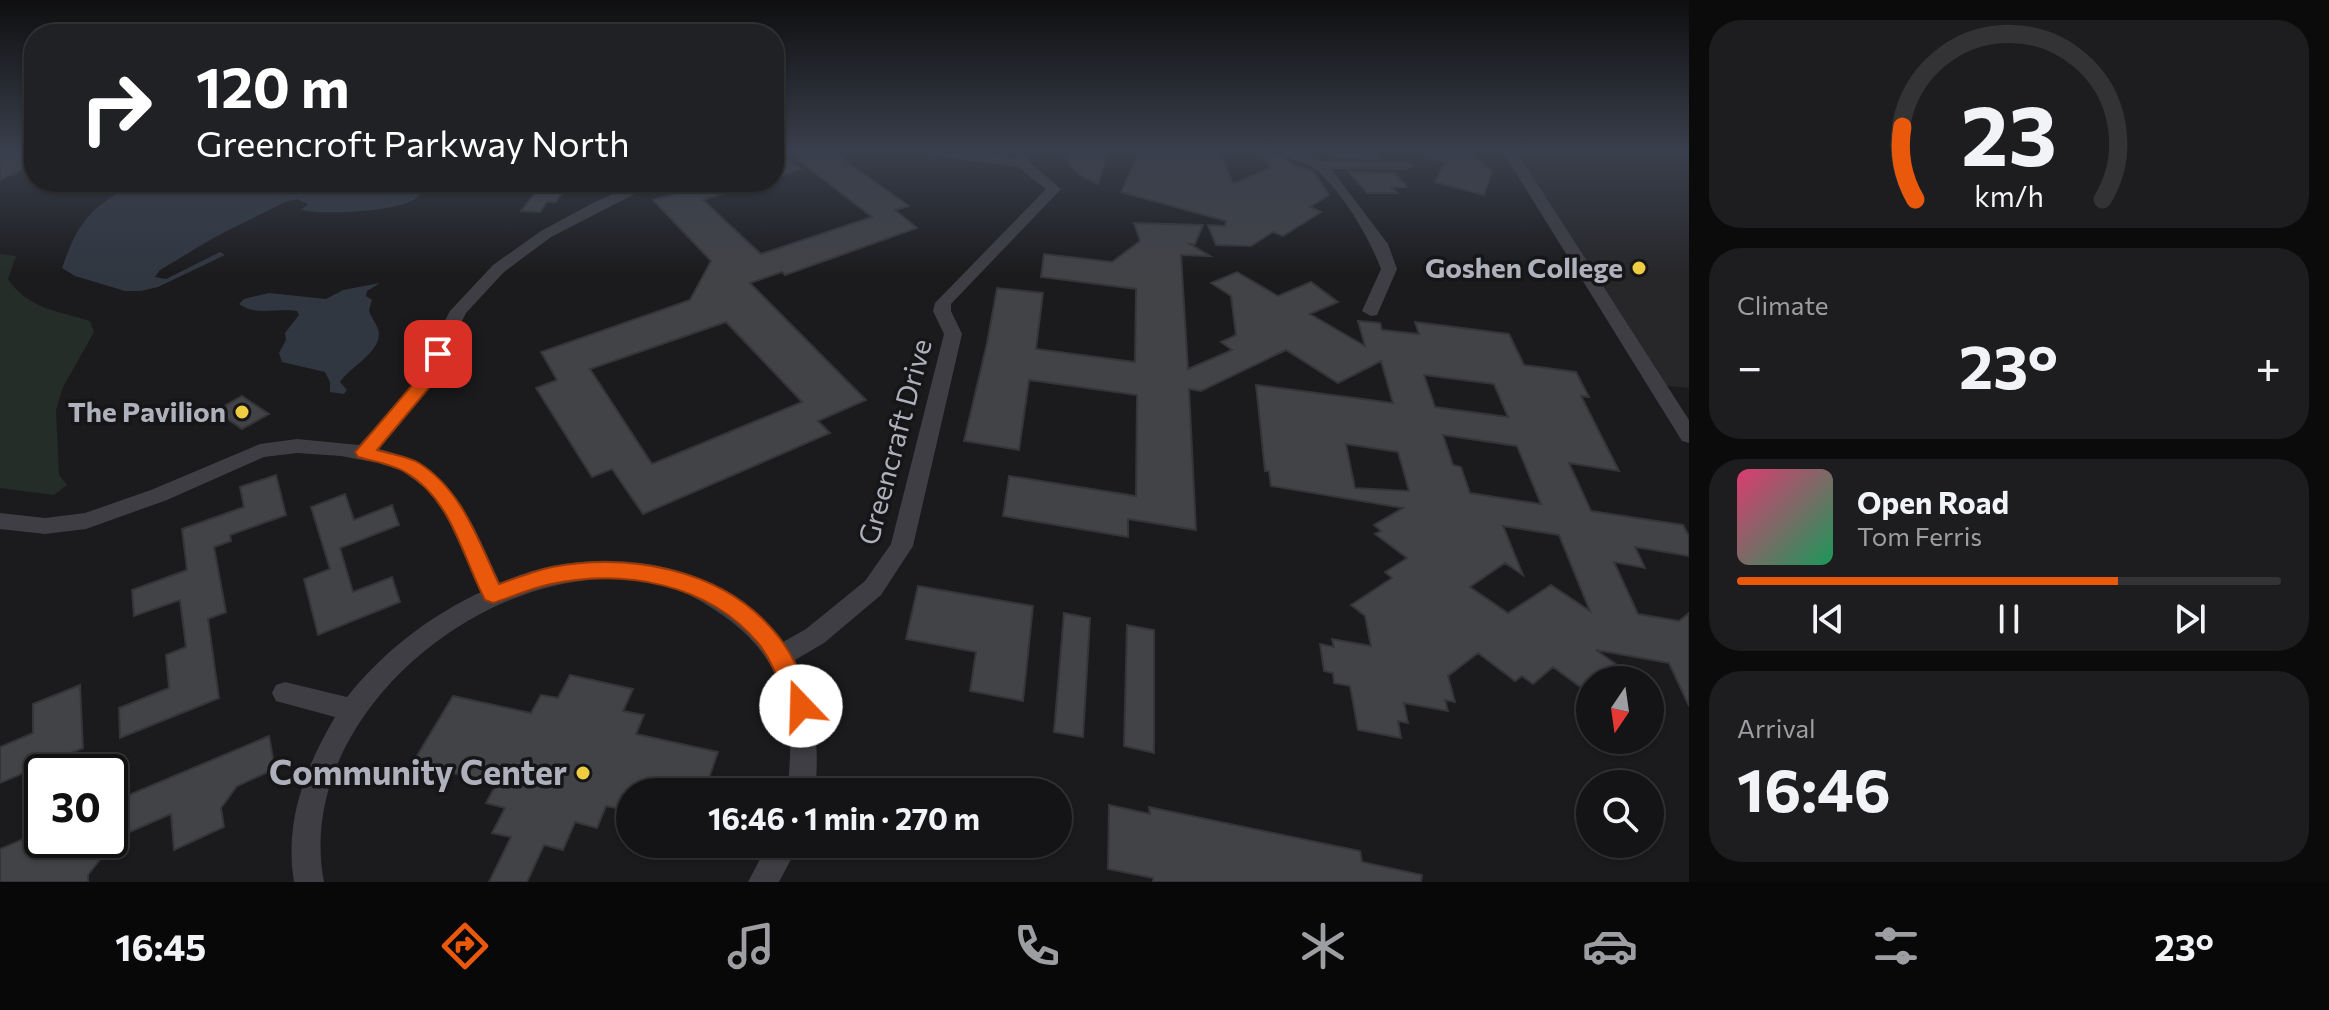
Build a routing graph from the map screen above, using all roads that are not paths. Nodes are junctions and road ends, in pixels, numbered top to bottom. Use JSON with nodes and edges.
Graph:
{"nodes":[{"id":1,"x":625,"y":193,"type":"edge"},
{"id":2,"x":1050,"y":193,"type":"edge"},
{"id":3,"x":1343,"y":193,"type":"edge"},
{"id":4,"x":1536,"y":193,"type":"edge"},
{"id":5,"x":1371,"y":311,"type":"dead end"},
{"id":6,"x":1689,"y":436,"type":"edge"},
{"id":7,"x":364,"y":452,"type":"junction"},
{"id":8,"x":0,"y":521,"type":"edge"},
{"id":9,"x":493,"y":594,"type":"junction"},
{"id":10,"x":780,"y":656,"type":"junction"},
{"id":11,"x":285,"y":693,"type":"dead end"},
{"id":12,"x":351,"y":710,"type":"junction"},
{"id":13,"x":802,"y":778,"type":"edge"},
{"id":14,"x":776,"y":858,"type":"edge"},
{"id":15,"x":309,"y":882,"type":"edge"},
{"id":16,"x":763,"y":882,"type":"edge"}],
"edges":[{"from":1,"to":7,"type":"street"},
{"from":2,"to":10,"type":"street","name":"Greencraft Drive"},
{"from":3,"to":5,"type":"street"},
{"from":4,"to":6,"type":"street"},
{"from":7,"to":8,"type":"street"},
{"from":7,"to":9,"type":"street"},
{"from":9,"to":10,"type":"street"},
{"from":9,"to":12,"type":"street"},
{"from":10,"to":13,"type":"street"},
{"from":11,"to":12,"type":"street"},
{"from":12,"to":15,"type":"street"},
{"from":14,"to":16,"type":"street"}]}
